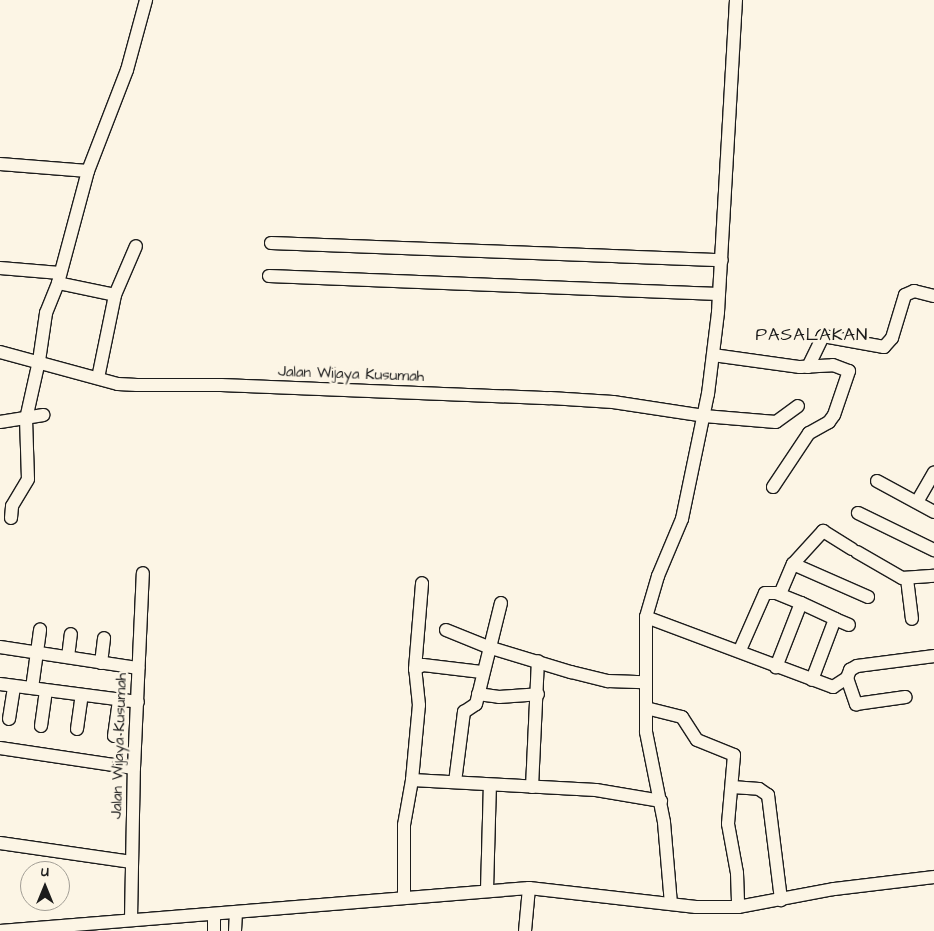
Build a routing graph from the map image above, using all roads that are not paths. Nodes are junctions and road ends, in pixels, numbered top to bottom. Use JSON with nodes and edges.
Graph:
{"nodes":[{"id":1,"x":146,"y":0,"type":"edge"},
{"id":2,"x":736,"y":0,"type":"edge"},
{"id":3,"x":0,"y":164,"type":"edge"},
{"id":4,"x":88,"y":171,"type":"junction"},
{"id":5,"x":271,"y":243,"type":"dead end"},
{"id":6,"x":136,"y":246,"type":"dead end"},
{"id":7,"x":722,"y":260,"type":"junction"},
{"id":8,"x":0,"y":268,"type":"edge"},
{"id":9,"x":269,"y":276,"type":"dead end"},
{"id":10,"x":59,"y":278,"type":"junction"},
{"id":11,"x":719,"y":294,"type":"junction"},
{"id":12,"x":115,"y":295,"type":"junction"},
{"id":13,"x":934,"y":296,"type":"edge"},
{"id":14,"x":0,"y":352,"type":"edge"},
{"id":15,"x":712,"y":355,"type":"junction"},
{"id":16,"x":39,"y":361,"type":"junction"},
{"id":17,"x":808,"y":366,"type":"junction"},
{"id":18,"x":98,"y":378,"type":"junction"},
{"id":19,"x":798,"y":406,"type":"dead end"},
{"id":20,"x":43,"y":415,"type":"dead end"},
{"id":21,"x":704,"y":416,"type":"junction"},
{"id":22,"x":26,"y":419,"type":"junction"},
{"id":23,"x":0,"y":422,"type":"edge"},
{"id":24,"x":934,"y":472,"type":"edge"},
{"id":25,"x":877,"y":481,"type":"dead end"},
{"id":26,"x":774,"y":487,"type":"dead end"},
{"id":27,"x":916,"y":502,"type":"junction"},
{"id":28,"x":934,"y":512,"type":"edge"},
{"id":29,"x":858,"y":513,"type":"dead end"},
{"id":30,"x":11,"y":518,"type":"dead end"},
{"id":31,"x":934,"y":550,"type":"edge"},
{"id":32,"x":793,"y":564,"type":"junction"},
{"id":33,"x":143,"y":574,"type":"dead end"},
{"id":34,"x":934,"y":576,"type":"edge"},
{"id":35,"x":907,"y":580,"type":"junction"},
{"id":36,"x":422,"y":583,"type":"dead end"},
{"id":37,"x":780,"y":594,"type":"junction"},
{"id":38,"x":868,"y":597,"type":"dead end"},
{"id":39,"x":501,"y":603,"type":"dead end"},
{"id":40,"x":801,"y":603,"type":"junction"},
{"id":41,"x":646,"y":617,"type":"junction"},
{"id":42,"x":835,"y":619,"type":"junction"},
{"id":43,"x":912,"y":619,"type":"dead end"},
{"id":44,"x":850,"y":625,"type":"dead end"},
{"id":45,"x":40,"y":630,"type":"dead end"},
{"id":46,"x":446,"y":630,"type":"dead end"},
{"id":47,"x":71,"y":634,"type":"dead end"},
{"id":48,"x":104,"y":638,"type":"dead end"},
{"id":49,"x":488,"y":647,"type":"junction"},
{"id":50,"x":728,"y":647,"type":"junction"},
{"id":51,"x":0,"y":648,"type":"edge"},
{"id":52,"x":37,"y":653,"type":"junction"},
{"id":53,"x":934,"y":656,"type":"edge"},
{"id":54,"x":68,"y":657,"type":"junction"},
{"id":55,"x":538,"y":661,"type":"junction"},
{"id":56,"x":101,"y":663,"type":"junction"},
{"id":57,"x":776,"y":667,"type":"junction"},
{"id":58,"x":138,"y":668,"type":"junction"},
{"id":59,"x":415,"y":669,"type":"junction"},
{"id":60,"x":482,"y":672,"type":"junction"},
{"id":61,"x":847,"y":678,"type":"junction"},
{"id":62,"x":812,"y":680,"type":"junction"},
{"id":63,"x":644,"y":682,"type":"junction"},
{"id":64,"x":0,"y":684,"type":"edge"},
{"id":65,"x":14,"y":686,"type":"junction"},
{"id":66,"x":32,"y":688,"type":"junction"},
{"id":67,"x":46,"y":690,"type":"junction"},
{"id":68,"x":478,"y":694,"type":"junction"},
{"id":69,"x":538,"y":694,"type":"junction"},
{"id":70,"x":82,"y":695,"type":"junction"},
{"id":71,"x":906,"y":697,"type":"dead end"},
{"id":72,"x":119,"y":700,"type":"junction"},
{"id":73,"x":138,"y":702,"type":"junction"},
{"id":74,"x":646,"y":708,"type":"junction"},
{"id":75,"x":9,"y":719,"type":"dead end"},
{"id":76,"x":41,"y":726,"type":"dead end"},
{"id":77,"x":78,"y":729,"type":"dead end"},
{"id":78,"x":114,"y":736,"type":"dead end"},
{"id":79,"x":0,"y":748,"type":"edge"},
{"id":80,"x":134,"y":768,"type":"junction"},
{"id":81,"x":412,"y":780,"type":"junction"},
{"id":82,"x":455,"y":782,"type":"junction"},
{"id":83,"x":490,"y":785,"type":"junction"},
{"id":84,"x":532,"y":787,"type":"junction"},
{"id":85,"x":732,"y":787,"type":"junction"},
{"id":86,"x":660,"y":801,"type":"junction"},
{"id":87,"x":0,"y":844,"type":"edge"},
{"id":88,"x":132,"y":862,"type":"junction"},
{"id":89,"x":934,"y":877,"type":"edge"},
{"id":90,"x":529,"y":888,"type":"junction"},
{"id":91,"x":487,"y":890,"type":"junction"},
{"id":92,"x":404,"y":898,"type":"junction"},
{"id":93,"x":781,"y":900,"type":"junction"},
{"id":94,"x":670,"y":904,"type":"junction"},
{"id":95,"x":738,"y":907,"type":"junction"},
{"id":96,"x":236,"y":912,"type":"junction"},
{"id":97,"x":214,"y":914,"type":"junction"},
{"id":98,"x":132,"y":919,"type":"junction"},
{"id":99,"x":0,"y":931,"type":"edge"},
{"id":100,"x":214,"y":931,"type":"edge"},
{"id":101,"x":235,"y":931,"type":"edge"},
{"id":102,"x":525,"y":931,"type":"edge"}],
"edges":[{"from":1,"to":4,"type":"street"},
{"from":2,"to":7,"type":"street"},
{"from":3,"to":4,"type":"street"},
{"from":4,"to":10,"type":"street"},
{"from":5,"to":7,"type":"street"},
{"from":6,"to":12,"type":"street"},
{"from":7,"to":11,"type":"street"},
{"from":8,"to":10,"type":"street"},
{"from":9,"to":11,"type":"street"},
{"from":10,"to":12,"type":"street"},
{"from":10,"to":16,"type":"street"},
{"from":11,"to":15,"type":"street"},
{"from":12,"to":18,"type":"street"},
{"from":13,"to":17,"type":"street"},
{"from":14,"to":16,"type":"street","name":"Jalan Wijaya Kusumah"},
{"from":15,"to":17,"type":"street"},
{"from":15,"to":21,"type":"street"},
{"from":16,"to":18,"type":"street","name":"Jalan Wijaya Kusumah"},
{"from":16,"to":22,"type":"street"},
{"from":17,"to":26,"type":"street"},
{"from":18,"to":21,"type":"street","name":"Jalan Wijaya Kusumah"},
{"from":19,"to":21,"type":"street","name":"Jalan Wijaya Kusumah"},
{"from":20,"to":22,"type":"street"},
{"from":21,"to":41,"type":"street"},
{"from":22,"to":23,"type":"street"},
{"from":22,"to":30,"type":"street"},
{"from":24,"to":27,"type":"street"},
{"from":25,"to":27,"type":"street"},
{"from":27,"to":28,"type":"street"},
{"from":29,"to":31,"type":"street"},
{"from":32,"to":35,"type":"street"},
{"from":32,"to":37,"type":"street"},
{"from":32,"to":38,"type":"street"},
{"from":33,"to":58,"type":"street","name":"Jalan Wijaya Kusumah"},
{"from":34,"to":35,"type":"street"},
{"from":35,"to":43,"type":"street"},
{"from":36,"to":59,"type":"street"},
{"from":37,"to":40,"type":"street"},
{"from":37,"to":50,"type":"street"},
{"from":39,"to":49,"type":"street"},
{"from":40,"to":42,"type":"street"},
{"from":40,"to":57,"type":"street"},
{"from":41,"to":50,"type":"street"},
{"from":41,"to":63,"type":"street"},
{"from":42,"to":44,"type":"street"},
{"from":42,"to":62,"type":"street"},
{"from":45,"to":52,"type":"street"},
{"from":46,"to":49,"type":"street"},
{"from":47,"to":54,"type":"street"},
{"from":48,"to":56,"type":"street"},
{"from":49,"to":55,"type":"street"},
{"from":49,"to":60,"type":"street"},
{"from":50,"to":57,"type":"street"},
{"from":51,"to":52,"type":"street"},
{"from":52,"to":54,"type":"street"},
{"from":52,"to":66,"type":"street"},
{"from":53,"to":61,"type":"street"},
{"from":54,"to":56,"type":"street"},
{"from":55,"to":63,"type":"street"},
{"from":55,"to":69,"type":"street"},
{"from":56,"to":58,"type":"street"},
{"from":57,"to":62,"type":"street"},
{"from":58,"to":73,"type":"street","name":"Jalan Wijaya Kusumah"},
{"from":59,"to":60,"type":"street"},
{"from":59,"to":81,"type":"street"},
{"from":60,"to":68,"type":"street"},
{"from":61,"to":62,"type":"street"},
{"from":61,"to":71,"type":"street"},
{"from":63,"to":74,"type":"street"},
{"from":64,"to":65,"type":"street"},
{"from":65,"to":66,"type":"street"},
{"from":65,"to":75,"type":"street"},
{"from":66,"to":67,"type":"street"},
{"from":67,"to":70,"type":"street"},
{"from":67,"to":76,"type":"street"},
{"from":68,"to":69,"type":"street"},
{"from":68,"to":82,"type":"street"},
{"from":69,"to":84,"type":"street"},
{"from":70,"to":72,"type":"street"},
{"from":70,"to":77,"type":"street"},
{"from":72,"to":73,"type":"street"},
{"from":72,"to":78,"type":"street"},
{"from":73,"to":80,"type":"street","name":"Jalan Wijaya Kusumah"},
{"from":74,"to":85,"type":"street"},
{"from":74,"to":86,"type":"street"},
{"from":79,"to":80,"type":"street"},
{"from":80,"to":88,"type":"street","name":"Jalan Wijaya Kusumah"},
{"from":81,"to":82,"type":"street"},
{"from":81,"to":92,"type":"street"},
{"from":82,"to":83,"type":"street"},
{"from":83,"to":84,"type":"street"},
{"from":83,"to":91,"type":"street"},
{"from":84,"to":86,"type":"street"},
{"from":85,"to":93,"type":"street"},
{"from":85,"to":95,"type":"street"},
{"from":86,"to":94,"type":"street"},
{"from":87,"to":88,"type":"street"},
{"from":88,"to":98,"type":"street","name":"Jalan Wijaya Kusumah"},
{"from":89,"to":93,"type":"street"},
{"from":90,"to":91,"type":"street"},
{"from":90,"to":94,"type":"street"},
{"from":90,"to":102,"type":"street"},
{"from":91,"to":92,"type":"street"},
{"from":92,"to":96,"type":"street"},
{"from":93,"to":95,"type":"street"},
{"from":94,"to":95,"type":"street"},
{"from":96,"to":97,"type":"street"},
{"from":96,"to":101,"type":"street"},
{"from":97,"to":98,"type":"street"},
{"from":97,"to":100,"type":"street"},
{"from":98,"to":99,"type":"street"}]}
